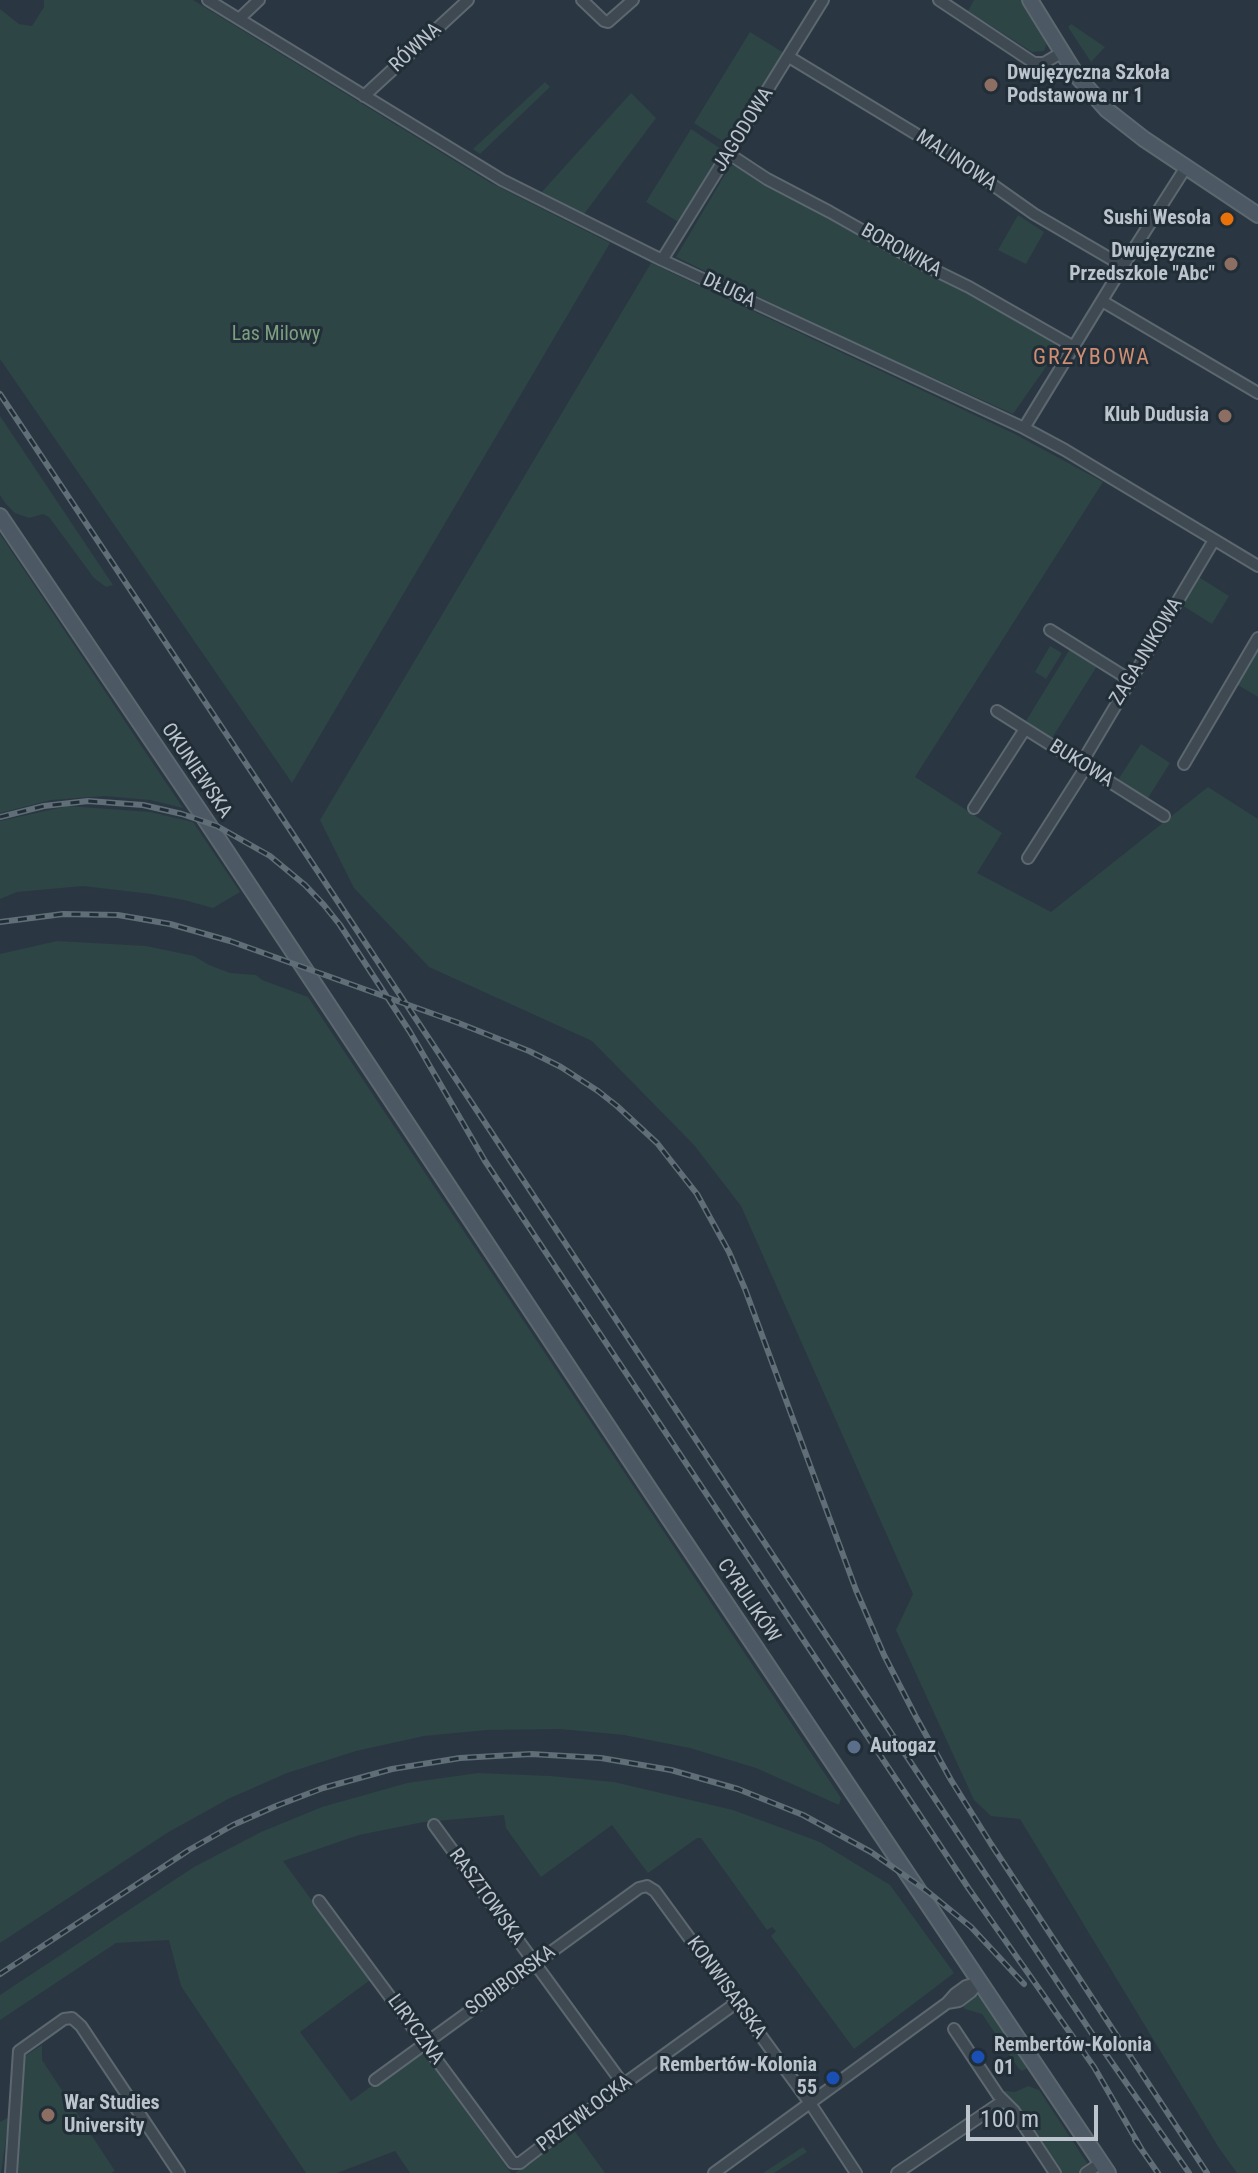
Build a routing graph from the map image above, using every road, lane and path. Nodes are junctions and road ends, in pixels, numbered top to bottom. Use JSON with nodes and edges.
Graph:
{"nodes":[{"id":1,"x":208,"y":0,"type":"edge"},
{"id":2,"x":259,"y":0,"type":"edge"},
{"id":3,"x":468,"y":0,"type":"edge"},
{"id":4,"x":582,"y":0,"type":"edge"},
{"id":5,"x":633,"y":0,"type":"edge"},
{"id":6,"x":823,"y":0,"type":"edge"},
{"id":7,"x":939,"y":0,"type":"edge"},
{"id":8,"x":1030,"y":0,"type":"edge"},
{"id":9,"x":239,"y":19,"type":"junction"},
{"id":10,"x":1061,"y":53,"type":"junction"},
{"id":11,"x":789,"y":57,"type":"junction"},
{"id":12,"x":364,"y":96,"type":"junction"},
{"id":13,"x":729,"y":154,"type":"junction"},
{"id":14,"x":1186,"y":167,"type":"junction"},
{"id":15,"x":1258,"y":215,"type":"edge"},
{"id":16,"x":662,"y":260,"type":"junction"},
{"id":17,"x":1123,"y":266,"type":"junction"},
{"id":18,"x":1102,"y":301,"type":"junction"},
{"id":19,"x":1074,"y":347,"type":"junction"},
{"id":20,"x":1258,"y":393,"type":"edge"},
{"id":21,"x":1024,"y":428,"type":"junction"},
{"id":22,"x":0,"y":516,"type":"edge"},
{"id":23,"x":1214,"y":540,"type":"junction"},
{"id":24,"x":1258,"y":566,"type":"edge"},
{"id":25,"x":1050,"y":630,"type":"dead end"},
{"id":26,"x":1258,"y":638,"type":"edge"},
{"id":27,"x":1130,"y":680,"type":"junction"},
{"id":28,"x":997,"y":711,"type":"dead end"},
{"id":29,"x":1025,"y":729,"type":"junction"},
{"id":30,"x":1184,"y":764,"type":"dead end"},
{"id":31,"x":1083,"y":766,"type":"junction"},
{"id":32,"x":974,"y":808,"type":"dead end"},
{"id":33,"x":1164,"y":816,"type":"dead end"},
{"id":34,"x":1028,"y":858,"type":"dead end"},
{"id":35,"x":358,"y":1049,"type":"joint"},
{"id":36,"x":434,"y":1825,"type":"dead end"},
{"id":37,"x":647,"y":1886,"type":"joint"},
{"id":38,"x":319,"y":1901,"type":"dead end"},
{"id":39,"x":535,"y":1964,"type":"junction"},
{"id":40,"x":980,"y":1982,"type":"junction"},
{"id":41,"x":736,"y":2003,"type":"junction"},
{"id":42,"x":954,"y":2029,"type":"dead end"},
{"id":43,"x":425,"y":2043,"type":"junction"},
{"id":44,"x":375,"y":2080,"type":"dead end"},
{"id":45,"x":623,"y":2084,"type":"junction"},
{"id":46,"x":1003,"y":2101,"type":"junction"},
{"id":47,"x":810,"y":2103,"type":"junction"},
{"id":48,"x":510,"y":2160,"type":"joint"},
{"id":49,"x":1105,"y":2168,"type":"edge"},
{"id":50,"x":11,"y":2173,"type":"edge"},
{"id":51,"x":179,"y":2173,"type":"edge"},
{"id":52,"x":714,"y":2173,"type":"edge"},
{"id":53,"x":856,"y":2173,"type":"edge"},
{"id":54,"x":897,"y":2173,"type":"edge"},
{"id":55,"x":1055,"y":2173,"type":"edge"},
{"id":56,"x":1086,"y":2173,"type":"edge"}],
"edges":[{"from":1,"to":9,"type":"street","name":"DŁUGA"},
{"from":2,"to":9,"type":"street"},
{"from":3,"to":12,"type":"street","name":"RÓWNA"},
{"from":4,"to":5,"type":"street"},
{"from":6,"to":11,"type":"street","name":"JAGODOWA"},
{"from":7,"to":10,"type":"street"},
{"from":8,"to":10,"type":"main road"},
{"from":9,"to":12,"type":"street","name":"DŁUGA"},
{"from":10,"to":14,"type":"main road"},
{"from":11,"to":13,"type":"street","name":"JAGODOWA"},
{"from":11,"to":17,"type":"street","name":"MALINOWA"},
{"from":12,"to":16,"type":"street","name":"DŁUGA"},
{"from":13,"to":16,"type":"street","name":"JAGODOWA"},
{"from":13,"to":19,"type":"street","name":"BOROWIKA"},
{"from":14,"to":15,"type":"main road"},
{"from":14,"to":17,"type":"street"},
{"from":16,"to":21,"type":"street","name":"DŁUGA"},
{"from":17,"to":18,"type":"street"},
{"from":18,"to":19,"type":"street"},
{"from":18,"to":20,"type":"street"},
{"from":19,"to":21,"type":"street"},
{"from":21,"to":23,"type":"street","name":"DŁUGA"},
{"from":22,"to":35,"type":"main road","name":"OKUNIEWSKA"},
{"from":23,"to":24,"type":"street","name":"DŁUGA"},
{"from":23,"to":27,"type":"street","name":"ZAGAJNIKOWA"},
{"from":25,"to":27,"type":"street"},
{"from":26,"to":30,"type":"street"},
{"from":27,"to":31,"type":"street","name":"ZAGAJNIKOWA"},
{"from":28,"to":29,"type":"street","name":"BUKOWA"},
{"from":29,"to":31,"type":"street","name":"BUKOWA"},
{"from":29,"to":32,"type":"street"},
{"from":31,"to":33,"type":"street","name":"BUKOWA"},
{"from":31,"to":34,"type":"street","name":"ZAGAJNIKOWA"},
{"from":35,"to":40,"type":"main road","name":"CYRULIKÓW"},
{"from":36,"to":39,"type":"street","name":"RASZTOWSKA"},
{"from":37,"to":39,"type":"street","name":"SOBIBORSKA"},
{"from":37,"to":41,"type":"street","name":"KONWISARSKA"},
{"from":38,"to":43,"type":"street","name":"LIRYCZNA"},
{"from":39,"to":43,"type":"street","name":"SOBIBORSKA"},
{"from":39,"to":45,"type":"street","name":"RASZTOWSKA"},
{"from":40,"to":47,"type":"street"},
{"from":40,"to":49,"type":"main road","name":"CYRULIKÓW"},
{"from":41,"to":45,"type":"street","name":"PRZEWŁOCKA"},
{"from":41,"to":47,"type":"street","name":"KONWISARSKA"},
{"from":42,"to":46,"type":"street"},
{"from":43,"to":44,"type":"street","name":"SOBIBORSKA"},
{"from":43,"to":48,"type":"street","name":"LIRYCZNA"},
{"from":45,"to":48,"type":"street","name":"PRZEWŁOCKA"},
{"from":46,"to":54,"type":"street"},
{"from":46,"to":55,"type":"street"},
{"from":47,"to":52,"type":"street"},
{"from":47,"to":53,"type":"street","name":"KONWISARSKA"},
{"from":49,"to":56,"type":"street"},
{"from":50,"to":51,"type":"street"}]}
